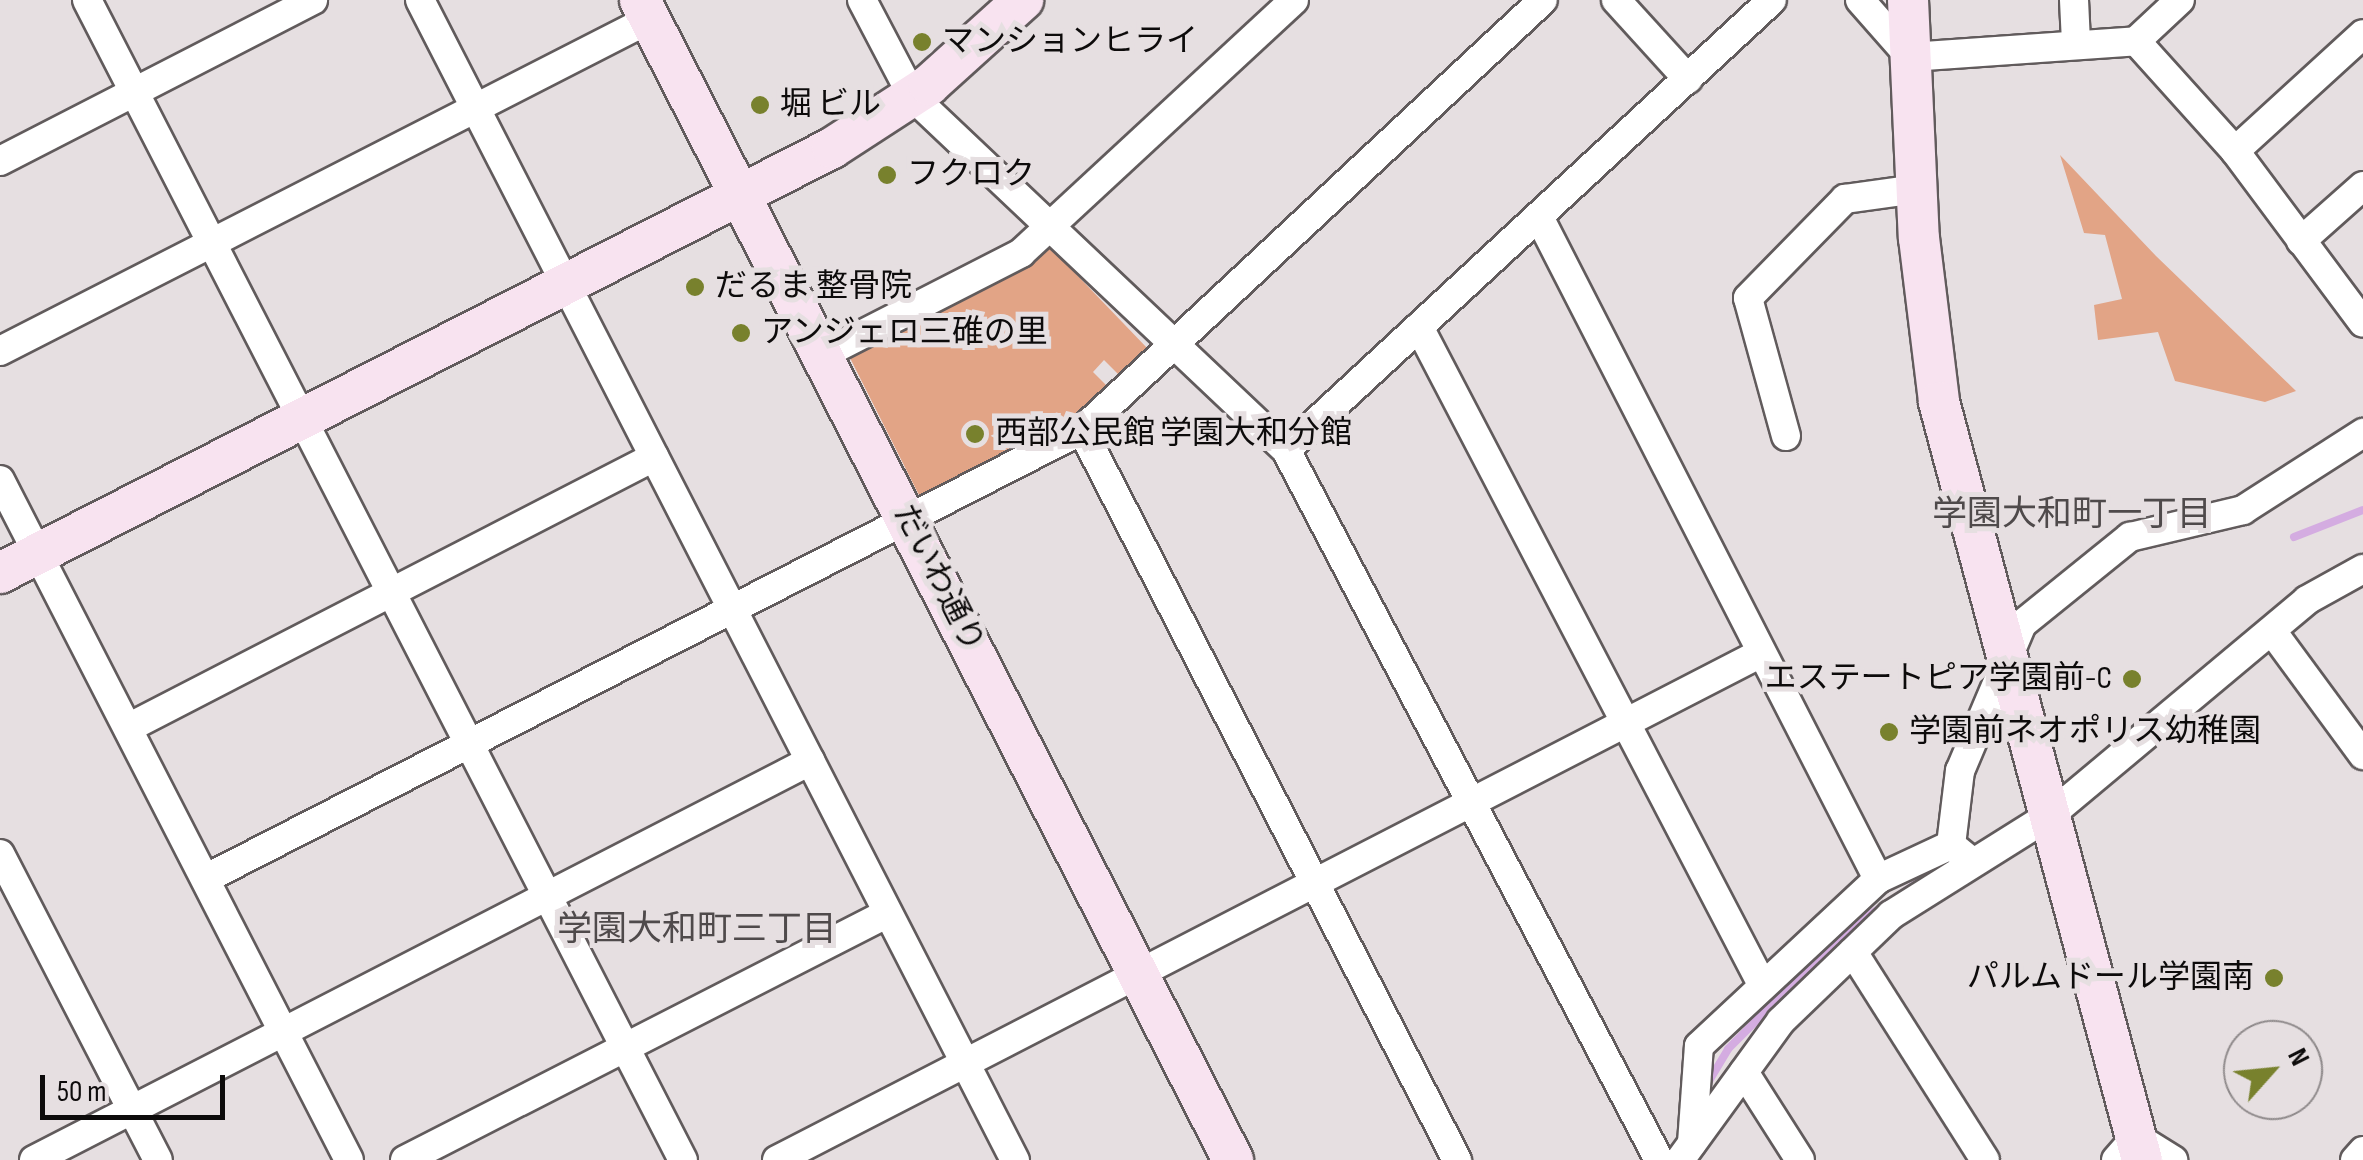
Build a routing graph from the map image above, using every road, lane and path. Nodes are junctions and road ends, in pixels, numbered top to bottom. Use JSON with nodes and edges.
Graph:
{"nodes":[{"id":1,"x":87,"y":0,"type":"edge"},
{"id":2,"x":313,"y":0,"type":"edge"},
{"id":3,"x":420,"y":0,"type":"edge"},
{"id":4,"x":862,"y":0,"type":"edge"},
{"id":5,"x":1022,"y":0,"type":"edge"},
{"id":6,"x":1294,"y":0,"type":"edge"},
{"id":7,"x":1543,"y":0,"type":"edge"},
{"id":8,"x":1616,"y":0,"type":"edge"},
{"id":9,"x":1772,"y":0,"type":"edge"},
{"id":10,"x":1860,"y":0,"type":"edge"},
{"id":11,"x":1908,"y":0,"type":"edge"},
{"id":12,"x":2074,"y":0,"type":"edge"},
{"id":13,"x":2180,"y":0,"type":"edge"},
{"id":14,"x":645,"y":9,"type":"edge"},
{"id":15,"x":2363,"y":34,"type":"edge"},
{"id":16,"x":2136,"y":41,"type":"junction"},
{"id":17,"x":2076,"y":42,"type":"junction"},
{"id":18,"x":1910,"y":56,"type":"junction"},
{"id":19,"x":1688,"y":78,"type":"junction"},
{"id":20,"x":134,"y":92,"type":"junction"},
{"id":21,"x":914,"y":97,"type":"junction"},
{"id":22,"x":475,"y":108,"type":"junction"},
{"id":23,"x":2235,"y":151,"type":"junction"},
{"id":24,"x":0,"y":161,"type":"edge"},
{"id":25,"x":2363,"y":186,"type":"edge"},
{"id":26,"x":1916,"y":189,"type":"junction"},
{"id":27,"x":739,"y":193,"type":"junction"},
{"id":28,"x":1539,"y":217,"type":"junction"},
{"id":29,"x":1048,"y":227,"type":"junction"},
{"id":30,"x":2301,"y":241,"type":"junction"},
{"id":31,"x":212,"y":243,"type":"junction"},
{"id":32,"x":565,"y":283,"type":"junction"},
{"id":33,"x":2363,"y":323,"type":"edge"},
{"id":34,"x":1419,"y":327,"type":"junction"},
{"id":35,"x":1172,"y":342,"type":"junction"},
{"id":36,"x":0,"y":351,"type":"edge"},
{"id":37,"x":822,"y":355,"type":"junction"},
{"id":38,"x":302,"y":418,"type":"junction"},
{"id":39,"x":1082,"y":430,"type":"junction"},
{"id":40,"x":2363,"y":432,"type":"edge"},
{"id":41,"x":1786,"y":436,"type":"dead end"},
{"id":42,"x":1286,"y":450,"type":"junction"},
{"id":43,"x":654,"y":457,"type":"junction"},
{"id":44,"x":0,"y":480,"type":"edge"},
{"id":45,"x":907,"y":519,"type":"junction"},
{"id":46,"x":38,"y":554,"type":"junction"},
{"id":47,"x":2363,"y":569,"type":"edge"},
{"id":48,"x":0,"y":573,"type":"edge"},
{"id":49,"x":391,"y":592,"type":"junction"},
{"id":50,"x":732,"y":609,"type":"junction"},
{"id":51,"x":2272,"y":631,"type":"junction"},
{"id":52,"x":1761,"y":654,"type":"junction"},
{"id":53,"x":2005,"y":669,"type":"junction"},
{"id":54,"x":1623,"y":724,"type":"junction"},
{"id":55,"x":128,"y":728,"type":"junction"},
{"id":56,"x":469,"y":744,"type":"junction"},
{"id":57,"x":2363,"y":755,"type":"edge"},
{"id":58,"x":810,"y":761,"type":"junction"},
{"id":59,"x":1470,"y":803,"type":"junction"},
{"id":60,"x":2049,"y":816,"type":"junction"},
{"id":61,"x":0,"y":854,"type":"edge"},
{"id":62,"x":1962,"y":854,"type":"junction"},
{"id":63,"x":1878,"y":879,"type":"junction"},
{"id":64,"x":205,"y":880,"type":"junction"},
{"id":65,"x":1314,"y":883,"type":"junction"},
{"id":66,"x":547,"y":896,"type":"junction"},
{"id":67,"x":888,"y":913,"type":"junction"},
{"id":68,"x":1853,"y":952,"type":"junction"},
{"id":69,"x":1139,"y":974,"type":"junction"},
{"id":70,"x":1763,"y":986,"type":"junction"},
{"id":71,"x":284,"y":1032,"type":"junction"},
{"id":72,"x":625,"y":1047,"type":"junction"},
{"id":73,"x":965,"y":1063,"type":"junction"},
{"id":74,"x":1744,"y":1072,"type":"junction"},
{"id":75,"x":132,"y":1110,"type":"junction"},
{"id":76,"x":2363,"y":1151,"type":"edge"},
{"id":77,"x":1686,"y":1152,"type":"edge"},
{"id":78,"x":2132,"y":1152,"type":"edge"},
{"id":79,"x":34,"y":1160,"type":"edge"},
{"id":80,"x":158,"y":1160,"type":"edge"},
{"id":81,"x":349,"y":1160,"type":"edge"},
{"id":82,"x":405,"y":1160,"type":"edge"},
{"id":83,"x":683,"y":1160,"type":"edge"},
{"id":84,"x":777,"y":1160,"type":"edge"},
{"id":85,"x":1015,"y":1160,"type":"edge"},
{"id":86,"x":1232,"y":1160,"type":"edge"},
{"id":87,"x":1458,"y":1160,"type":"edge"},
{"id":88,"x":1658,"y":1160,"type":"edge"},
{"id":89,"x":1800,"y":1160,"type":"edge"},
{"id":90,"x":1985,"y":1160,"type":"edge"},
{"id":91,"x":2173,"y":1160,"type":"edge"},
{"id":92,"x":2355,"y":1160,"type":"edge"}],
"edges":[{"from":1,"to":20,"type":"street"},
{"from":2,"to":20,"type":"street"},
{"from":3,"to":22,"type":"street"},
{"from":4,"to":21,"type":"street"},
{"from":5,"to":21,"type":"street"},
{"from":6,"to":29,"type":"street"},
{"from":7,"to":35,"type":"street"},
{"from":8,"to":19,"type":"street"},
{"from":9,"to":19,"type":"street"},
{"from":10,"to":18,"type":"street"},
{"from":11,"to":18,"type":"street"},
{"from":12,"to":17,"type":"street"},
{"from":13,"to":16,"type":"street"},
{"from":14,"to":22,"type":"street"},
{"from":14,"to":27,"type":"street","name":"だいわ通り"},
{"from":15,"to":23,"type":"street"},
{"from":16,"to":17,"type":"street"},
{"from":16,"to":23,"type":"street"},
{"from":17,"to":18,"type":"street"},
{"from":18,"to":26,"type":"street"},
{"from":19,"to":28,"type":"street"},
{"from":20,"to":24,"type":"street"},
{"from":20,"to":31,"type":"street"},
{"from":21,"to":27,"type":"street"},
{"from":21,"to":29,"type":"street"},
{"from":22,"to":31,"type":"street"},
{"from":22,"to":32,"type":"street"},
{"from":23,"to":30,"type":"street"},
{"from":25,"to":30,"type":"street"},
{"from":26,"to":41,"type":"street"},
{"from":26,"to":53,"type":"street"},
{"from":27,"to":32,"type":"street"},
{"from":27,"to":37,"type":"street","name":"だいわ通り"},
{"from":28,"to":34,"type":"street"},
{"from":28,"to":52,"type":"street"},
{"from":29,"to":35,"type":"street"},
{"from":29,"to":37,"type":"street"},
{"from":30,"to":33,"type":"street"},
{"from":31,"to":36,"type":"street"},
{"from":31,"to":38,"type":"street"},
{"from":32,"to":38,"type":"street"},
{"from":32,"to":43,"type":"street"},
{"from":34,"to":42,"type":"street"},
{"from":34,"to":54,"type":"street"},
{"from":35,"to":39,"type":"street"},
{"from":35,"to":42,"type":"street"},
{"from":37,"to":45,"type":"street","name":"だいわ通り"},
{"from":38,"to":46,"type":"street"},
{"from":38,"to":49,"type":"street"},
{"from":39,"to":45,"type":"street"},
{"from":39,"to":65,"type":"street"},
{"from":40,"to":53,"type":"street"},
{"from":42,"to":59,"type":"street"},
{"from":43,"to":49,"type":"street"},
{"from":43,"to":50,"type":"street"},
{"from":44,"to":46,"type":"street"},
{"from":45,"to":50,"type":"street"},
{"from":45,"to":69,"type":"street","name":"だいわ通り"},
{"from":46,"to":48,"type":"street"},
{"from":46,"to":55,"type":"street"},
{"from":47,"to":51,"type":"street"},
{"from":49,"to":55,"type":"street"},
{"from":49,"to":56,"type":"street"},
{"from":50,"to":56,"type":"street"},
{"from":50,"to":58,"type":"street"},
{"from":51,"to":57,"type":"street"},
{"from":51,"to":60,"type":"street"},
{"from":52,"to":54,"type":"street"},
{"from":52,"to":63,"type":"street"},
{"from":53,"to":60,"type":"street"},
{"from":53,"to":62,"type":"street"},
{"from":54,"to":59,"type":"street"},
{"from":54,"to":70,"type":"street"},
{"from":55,"to":64,"type":"street"},
{"from":56,"to":64,"type":"street"},
{"from":56,"to":66,"type":"street"},
{"from":58,"to":66,"type":"street"},
{"from":58,"to":67,"type":"street"},
{"from":59,"to":65,"type":"street"},
{"from":59,"to":88,"type":"street"},
{"from":60,"to":62,"type":"street"},
{"from":60,"to":78,"type":"street"},
{"from":61,"to":75,"type":"street"},
{"from":62,"to":63,"type":"street"},
{"from":62,"to":68,"type":"street"},
{"from":63,"to":70,"type":"street"},
{"from":64,"to":71,"type":"street"},
{"from":65,"to":69,"type":"street"},
{"from":65,"to":87,"type":"street"},
{"from":66,"to":71,"type":"street"},
{"from":66,"to":72,"type":"street"},
{"from":67,"to":72,"type":"street"},
{"from":67,"to":73,"type":"street"},
{"from":68,"to":74,"type":"street"},
{"from":68,"to":90,"type":"street"},
{"from":69,"to":73,"type":"street"},
{"from":69,"to":86,"type":"street","name":"だいわ通り"},
{"from":70,"to":77,"type":"street"},
{"from":71,"to":75,"type":"street"},
{"from":71,"to":81,"type":"street"},
{"from":72,"to":82,"type":"street"},
{"from":72,"to":83,"type":"street"},
{"from":73,"to":84,"type":"street"},
{"from":73,"to":85,"type":"street"},
{"from":74,"to":77,"type":"street"},
{"from":74,"to":89,"type":"street"},
{"from":75,"to":79,"type":"street"},
{"from":75,"to":80,"type":"street"},
{"from":76,"to":92,"type":"street"},
{"from":78,"to":91,"type":"street"}]}
